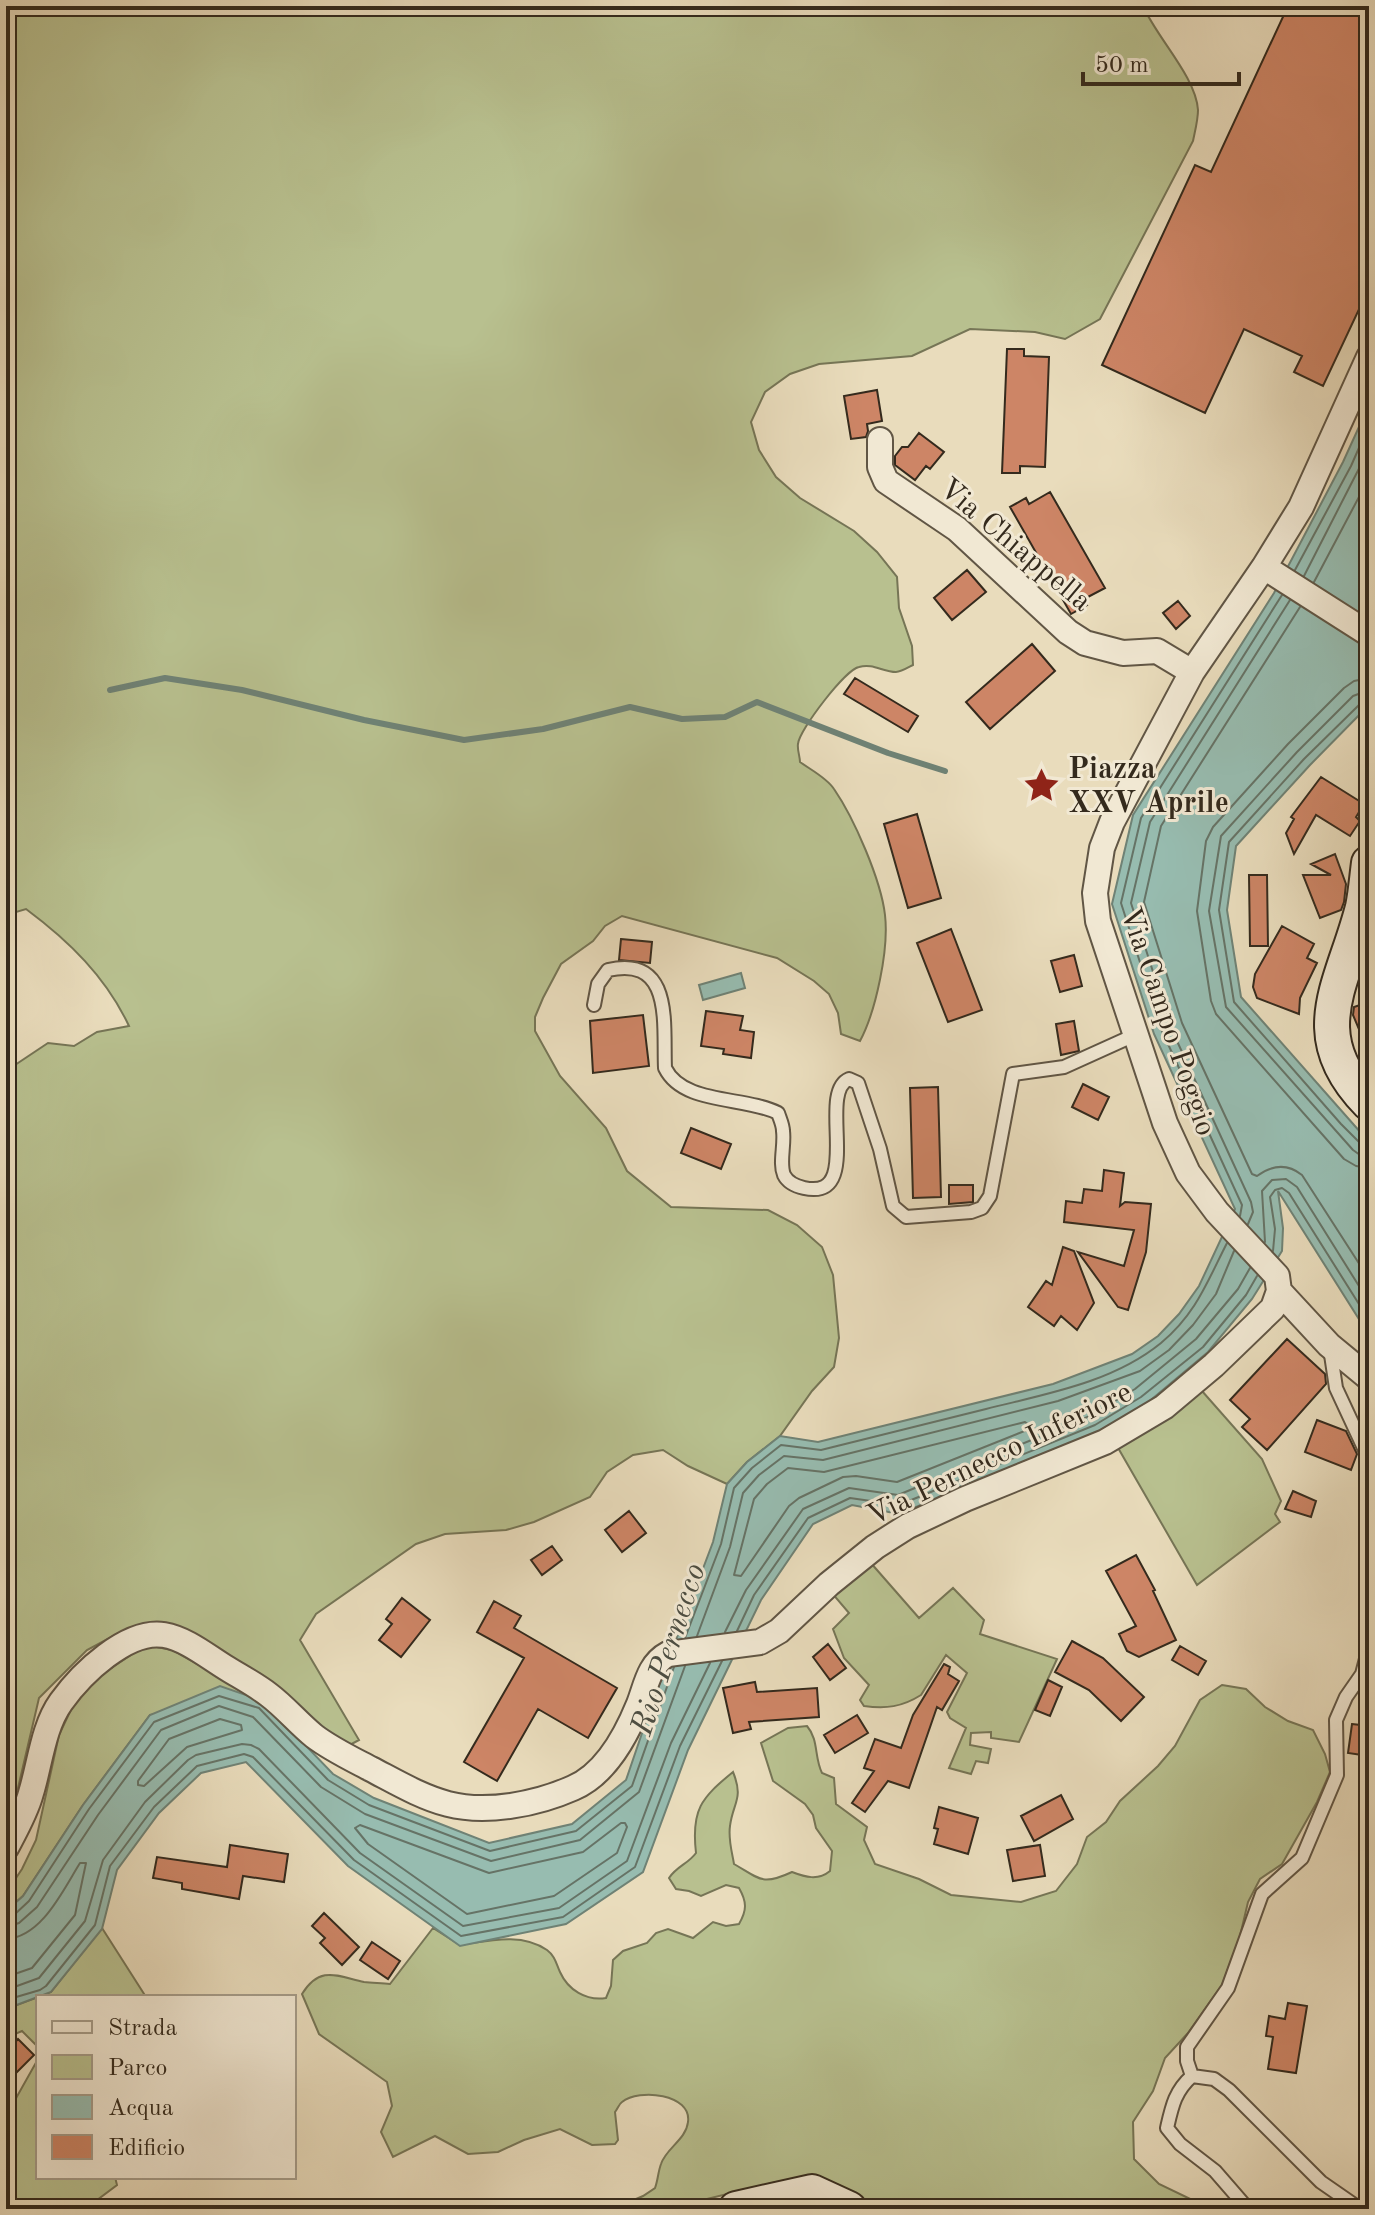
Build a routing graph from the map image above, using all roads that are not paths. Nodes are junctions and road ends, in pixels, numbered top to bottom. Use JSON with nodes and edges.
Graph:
{"nodes":[{"id":1,"x":1369,"y":357,"type":"edge"},
{"id":2,"x":880,"y":440,"type":"dead end"},
{"id":3,"x":1269,"y":570,"type":"junction"},
{"id":4,"x":1369,"y":634,"type":"edge"},
{"id":5,"x":1192,"y":672,"type":"junction"},
{"id":6,"x":1369,"y":863,"type":"edge"},
{"id":7,"x":594,"y":1005,"type":"dead end"},
{"id":8,"x":1137,"y":1034,"type":"junction"},
{"id":9,"x":1369,"y":1103,"type":"edge"},
{"id":10,"x":1278,"y":1283,"type":"junction"},
{"id":11,"x":1329,"y":1345,"type":"junction"},
{"id":12,"x":1369,"y":1378,"type":"edge"},
{"id":13,"x":1369,"y":1459,"type":"edge"},
{"id":14,"x":1369,"y":1590,"type":"edge"},
{"id":15,"x":6,"y":1848,"type":"edge"},
{"id":16,"x":1192,"y":2076,"type":"junction"},
{"id":17,"x":1358,"y":2208,"type":"edge"},
{"id":18,"x":736,"y":2209,"type":"edge"},
{"id":19,"x":849,"y":2209,"type":"edge"},
{"id":20,"x":1248,"y":2209,"type":"edge"}],
"edges":[{"from":1,"to":3,"type":"street","name":"Via Campo Poggio"},
{"from":2,"to":5,"type":"street","name":"Via Chiappella"},
{"from":3,"to":4,"type":"street"},
{"from":3,"to":5,"type":"street","name":"Via Campo Poggio"},
{"from":5,"to":8,"type":"street","name":"Via Campo Poggio"},
{"from":6,"to":9,"type":"main road"},
{"from":7,"to":8,"type":"lane"},
{"from":8,"to":10,"type":"street","name":"Via Campo Poggio"},
{"from":10,"to":11,"type":"street","name":"Via Campo Poggio"},
{"from":10,"to":15,"type":"street","name":"Via Pernecco Inferiore"},
{"from":11,"to":12,"type":"street","name":"Via Campo Poggio"},
{"from":11,"to":13,"type":"lane"},
{"from":14,"to":16,"type":"lane"},
{"from":16,"to":17,"type":"lane"},
{"from":16,"to":20,"type":"lane"},
{"from":18,"to":19,"type":"main road"}]}
